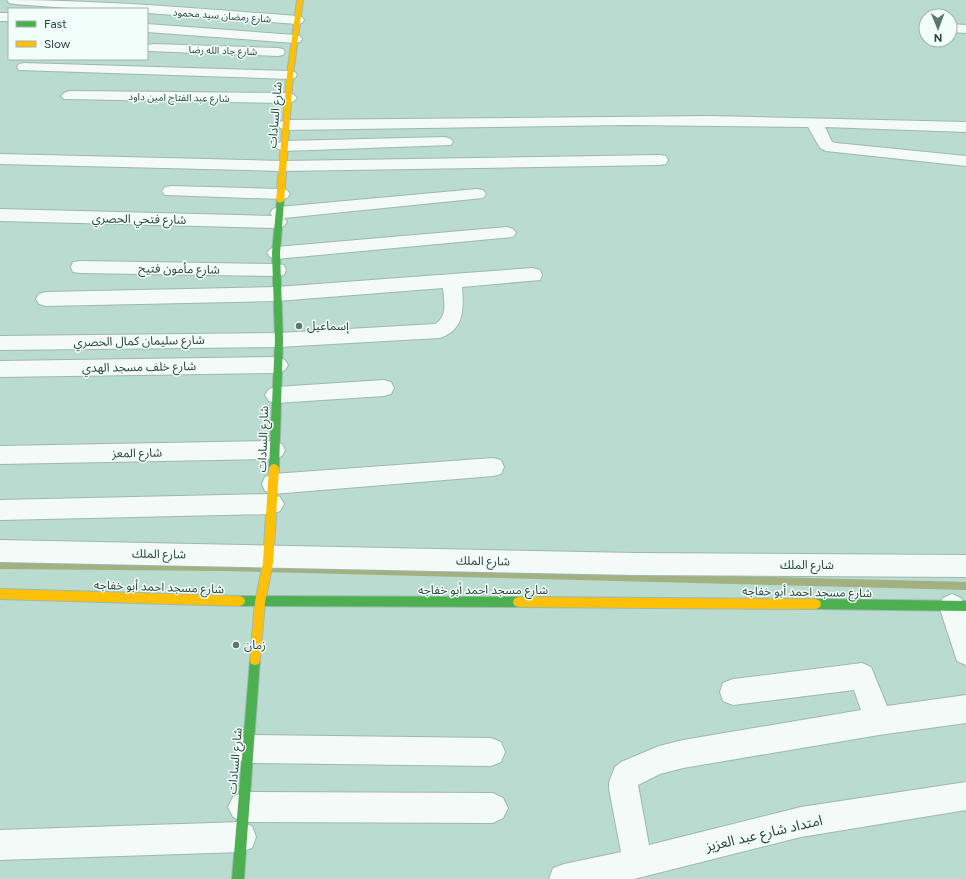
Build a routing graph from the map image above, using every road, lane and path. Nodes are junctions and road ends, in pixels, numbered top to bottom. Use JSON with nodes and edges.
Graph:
{"nodes":[{"id":1,"x":14,"y":0,"type":"edge"},
{"id":2,"x":300,"y":0,"type":"edge"},
{"id":3,"x":126,"y":8,"type":"edge"},
{"id":4,"x":148,"y":10,"type":"edge"},
{"id":5,"x":298,"y":20,"type":"junction"},
{"id":6,"x":148,"y":28,"type":"edge"},
{"id":7,"x":293,"y":45,"type":"junction"},
{"id":8,"x":153,"y":48,"type":"dead end"},
{"id":9,"x":24,"y":67,"type":"dead end"},
{"id":10,"x":290,"y":75,"type":"junction"},
{"id":11,"x":68,"y":96,"type":"dead end"},
{"id":12,"x":289,"y":98,"type":"junction"},
{"id":13,"x":814,"y":122,"type":"junction"},
{"id":14,"x":286,"y":125,"type":"junction"},
{"id":15,"x":966,"y":127,"type":"edge"},
{"id":16,"x":445,"y":142,"type":"dead end"},
{"id":17,"x":284,"y":146,"type":"junction"},
{"id":18,"x":0,"y":159,"type":"edge"},
{"id":19,"x":660,"y":160,"type":"dead end"},
{"id":20,"x":966,"y":161,"type":"edge"},
{"id":21,"x":282,"y":166,"type":"junction"},
{"id":22,"x":171,"y":191,"type":"dead end"},
{"id":23,"x":281,"y":194,"type":"junction"},
{"id":24,"x":477,"y":194,"type":"dead end"},
{"id":25,"x":0,"y":215,"type":"edge"},
{"id":26,"x":279,"y":218,"type":"junction"},
{"id":27,"x":507,"y":233,"type":"dead end"},
{"id":28,"x":276,"y":262,"type":"junction"},
{"id":29,"x":80,"y":267,"type":"dead end"},
{"id":30,"x":532,"y":275,"type":"dead end"},
{"id":31,"x":452,"y":281,"type":"junction"},
{"id":32,"x":277,"y":294,"type":"junction"},
{"id":33,"x":46,"y":299,"type":"dead end"},
{"id":34,"x":279,"y":340,"type":"junction"},
{"id":35,"x":0,"y":343,"type":"edge"},
{"id":36,"x":278,"y":365,"type":"junction"},
{"id":37,"x":0,"y":369,"type":"edge"},
{"id":38,"x":384,"y":388,"type":"dead end"},
{"id":39,"x":276,"y":395,"type":"junction"},
{"id":40,"x":274,"y":450,"type":"junction"},
{"id":41,"x":0,"y":455,"type":"edge"},
{"id":42,"x":493,"y":467,"type":"dead end"},
{"id":43,"x":273,"y":494,"type":"junction"},
{"id":44,"x":0,"y":510,"type":"edge"},
{"id":45,"x":0,"y":551,"type":"edge"},
{"id":46,"x":268,"y":559,"type":"junction"},
{"id":47,"x":966,"y":566,"type":"edge"},
{"id":48,"x":0,"y":594,"type":"edge"},
{"id":49,"x":260,"y":602,"type":"junction"},
{"id":50,"x":959,"y":606,"type":"edge"},
{"id":51,"x":966,"y":652,"type":"edge"},
{"id":52,"x":733,"y":692,"type":"dead end"},
{"id":53,"x":966,"y":709,"type":"edge"},
{"id":54,"x":878,"y":721,"type":"junction"},
{"id":55,"x":248,"y":749,"type":"junction"},
{"id":56,"x":491,"y":752,"type":"dead end"},
{"id":57,"x":966,"y":796,"type":"edge"},
{"id":58,"x":243,"y":807,"type":"junction"},
{"id":59,"x":493,"y":808,"type":"dead end"},
{"id":60,"x":241,"y":837,"type":"junction"},
{"id":61,"x":0,"y":845,"type":"edge"},
{"id":62,"x":638,"y":863,"type":"junction"},
{"id":63,"x":238,"y":879,"type":"edge"},
{"id":64,"x":564,"y":879,"type":"edge"}],
"edges":[{"from":1,"to":3,"type":"street"},
{"from":2,"to":5,"type":"street","name":"شارع السادات"},
{"from":4,"to":5,"type":"street","name":"شارع رمضان سيد محمود"},
{"from":5,"to":7,"type":"street","name":"شارع السادات"},
{"from":6,"to":7,"type":"street"},
{"from":7,"to":8,"type":"street","name":"شارع جاد الله رضا"},
{"from":7,"to":10,"type":"street","name":"شارع السادات"},
{"from":9,"to":10,"type":"street"},
{"from":10,"to":12,"type":"street","name":"شارع السادات"},
{"from":11,"to":12,"type":"street","name":"شارع عبد الفتاح امين داود"},
{"from":12,"to":14,"type":"street","name":"شارع السادات"},
{"from":13,"to":14,"type":"street"},
{"from":13,"to":15,"type":"street"},
{"from":13,"to":20,"type":"street"},
{"from":14,"to":17,"type":"street","name":"شارع السادات"},
{"from":16,"to":17,"type":"street"},
{"from":17,"to":21,"type":"street","name":"شارع السادات"},
{"from":18,"to":21,"type":"street"},
{"from":19,"to":21,"type":"street"},
{"from":21,"to":23,"type":"street","name":"شارع السادات"},
{"from":22,"to":23,"type":"street"},
{"from":23,"to":26,"type":"street","name":"شارع السادات"},
{"from":24,"to":26,"type":"street","name":"شارع فتحي الحصري"},
{"from":25,"to":26,"type":"street","name":"شارع فتحي الحصري"},
{"from":26,"to":28,"type":"street","name":"شارع السادات"},
{"from":27,"to":28,"type":"street","name":"شارع مأمون فتيح"},
{"from":28,"to":29,"type":"street","name":"شارع مأمون فتيح"},
{"from":28,"to":32,"type":"street","name":"شارع السادات"},
{"from":30,"to":31,"type":"street"},
{"from":31,"to":32,"type":"street"},
{"from":31,"to":34,"type":"street","name":"شارع سليمان كمال الحصري"},
{"from":32,"to":33,"type":"street"},
{"from":32,"to":34,"type":"street","name":"شارع السادات"},
{"from":34,"to":35,"type":"street","name":"شارع سليمان كمال الحصري"},
{"from":34,"to":36,"type":"street","name":"شارع السادات"},
{"from":36,"to":37,"type":"street","name":"شارع خلف مسجد الهدي"},
{"from":36,"to":39,"type":"street","name":"شارع السادات"},
{"from":38,"to":39,"type":"street"},
{"from":39,"to":40,"type":"street","name":"شارع السادات"},
{"from":40,"to":41,"type":"street","name":"شارع المعز"},
{"from":40,"to":43,"type":"street","name":"شارع السادات"},
{"from":42,"to":43,"type":"street"},
{"from":43,"to":44,"type":"street"},
{"from":43,"to":46,"type":"street","name":"شارع السادات"},
{"from":45,"to":46,"type":"street","name":"شارع الملك"},
{"from":46,"to":47,"type":"street","name":"شارع الملك"},
{"from":46,"to":49,"type":"street","name":"شارع السادات"},
{"from":48,"to":49,"type":"street","name":"شارع مسجد احمد أبو خفاجه"},
{"from":49,"to":50,"type":"street","name":"شارع مسجد احمد أبو خفاجه"},
{"from":49,"to":55,"type":"street","name":"شارع السادات"},
{"from":50,"to":51,"type":"street"},
{"from":52,"to":54,"type":"street"},
{"from":53,"to":54,"type":"street"},
{"from":54,"to":62,"type":"street"},
{"from":55,"to":56,"type":"street"},
{"from":55,"to":58,"type":"street","name":"شارع السادات"},
{"from":57,"to":62,"type":"street","name":"امتداد شارع عبد العزيز"},
{"from":58,"to":59,"type":"street"},
{"from":58,"to":60,"type":"street","name":"شارع السادات"},
{"from":60,"to":61,"type":"street"},
{"from":60,"to":63,"type":"street","name":"شارع السادات"},
{"from":62,"to":64,"type":"street","name":"امتداد شارع عبد العزيز"}]}
